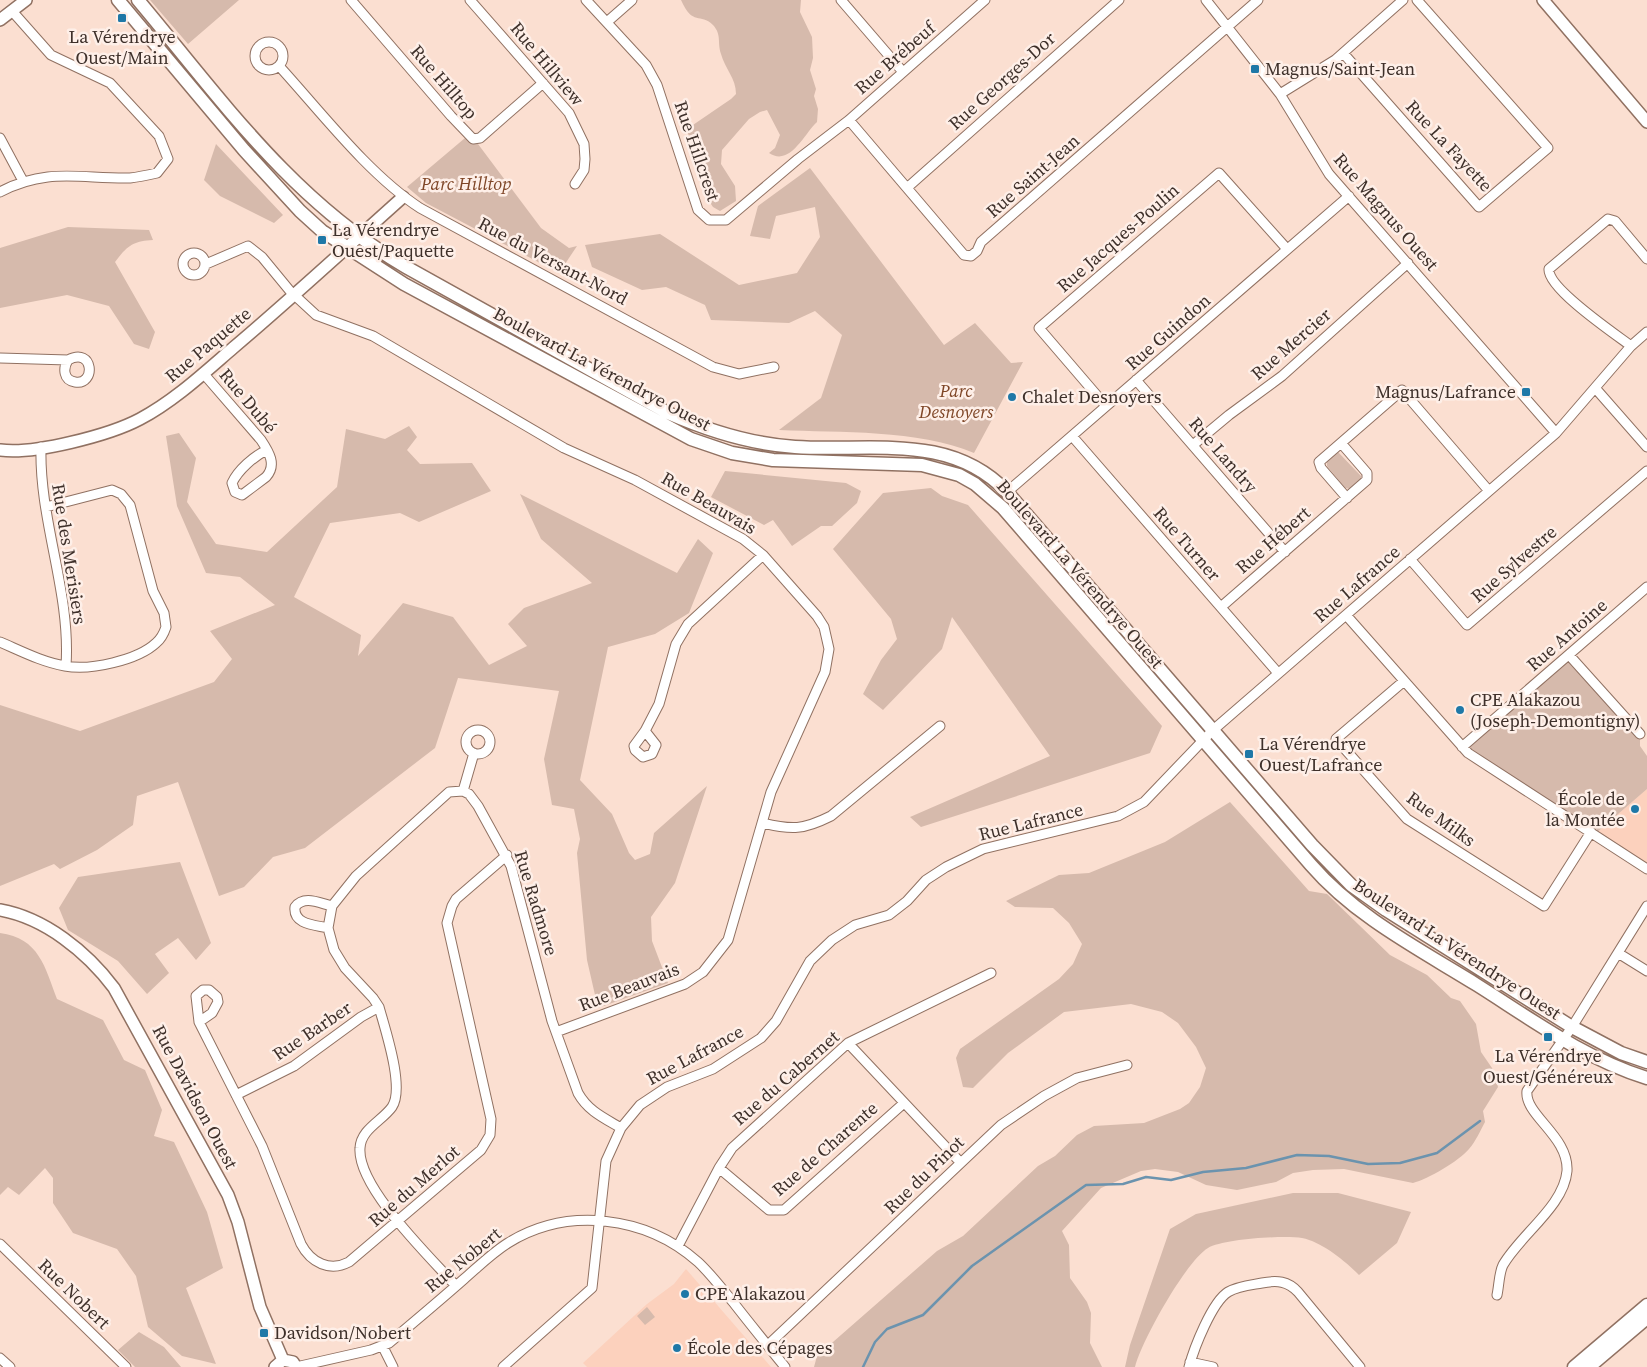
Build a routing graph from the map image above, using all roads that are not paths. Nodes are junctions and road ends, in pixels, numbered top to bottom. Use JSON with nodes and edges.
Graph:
{"nodes":[{"id":1,"x":26,"y":0,"type":"edge"},
{"id":2,"x":118,"y":0,"type":"edge"},
{"id":3,"x":138,"y":0,"type":"edge"},
{"id":4,"x":351,"y":0,"type":"edge"},
{"id":5,"x":470,"y":0,"type":"edge"},
{"id":6,"x":586,"y":0,"type":"edge"},
{"id":7,"x":632,"y":0,"type":"edge"},
{"id":8,"x":841,"y":0,"type":"edge"},
{"id":9,"x":1119,"y":0,"type":"edge"},
{"id":10,"x":1206,"y":0,"type":"edge"},
{"id":11,"x":1258,"y":0,"type":"edge"},
{"id":12,"x":1403,"y":0,"type":"edge"},
{"id":13,"x":1417,"y":0,"type":"edge"},
{"id":14,"x":1543,"y":0,"type":"edge"},
{"id":15,"x":980,"y":2,"type":"edge"},
{"id":16,"x":12,"y":11,"type":"junction"},
{"id":17,"x":0,"y":20,"type":"edge"},
{"id":18,"x":607,"y":22,"type":"junction"},
{"id":19,"x":1228,"y":26,"type":"junction"},
{"id":20,"x":1343,"y":53,"type":"junction"},
{"id":21,"x":279,"y":66,"type":"dead end"},
{"id":22,"x":903,"y":72,"type":"junction"},
{"id":23,"x":544,"y":83,"type":"junction"},
{"id":24,"x":1280,"y":94,"type":"junction"},
{"id":25,"x":849,"y":120,"type":"junction"},
{"id":26,"x":1647,"y":122,"type":"edge"},
{"id":27,"x":0,"y":138,"type":"edge"},
{"id":28,"x":23,"y":181,"type":"junction"},
{"id":29,"x":574,"y":184,"type":"dead end"},
{"id":30,"x":908,"y":187,"type":"junction"},
{"id":31,"x":0,"y":192,"type":"edge"},
{"id":32,"x":1349,"y":196,"type":"junction"},
{"id":33,"x":403,"y":197,"type":"junction"},
{"id":34,"x":359,"y":236,"type":"junction"},
{"id":35,"x":346,"y":247,"type":"junction"},
{"id":36,"x":1287,"y":249,"type":"junction"},
{"id":37,"x":1647,"y":259,"type":"edge"},
{"id":38,"x":1408,"y":263,"type":"junction"},
{"id":39,"x":206,"y":264,"type":"dead end"},
{"id":40,"x":295,"y":295,"type":"junction"},
{"id":41,"x":1647,"y":332,"type":"edge"},
{"id":42,"x":1631,"y":346,"type":"junction"},
{"id":43,"x":0,"y":358,"type":"edge"},
{"id":44,"x":68,"y":360,"type":"dead end"},
{"id":45,"x":774,"y":367,"type":"dead end"},
{"id":46,"x":203,"y":373,"type":"junction"},
{"id":47,"x":1136,"y":380,"type":"junction"},
{"id":48,"x":1596,"y":388,"type":"junction"},
{"id":49,"x":1106,"y":406,"type":"junction"},
{"id":50,"x":1556,"y":433,"type":"junction"},
{"id":51,"x":1072,"y":436,"type":"junction"},
{"id":52,"x":1341,"y":443,"type":"junction"},
{"id":53,"x":1193,"y":446,"type":"junction"},
{"id":54,"x":41,"y":447,"type":"junction"},
{"id":55,"x":1647,"y":447,"type":"edge"},
{"id":56,"x":0,"y":450,"type":"edge"},
{"id":57,"x":267,"y":450,"type":"junction"},
{"id":58,"x":1647,"y":471,"type":"edge"},
{"id":59,"x":1489,"y":491,"type":"junction"},
{"id":60,"x":1007,"y":492,"type":"junction"},
{"id":61,"x":1346,"y":498,"type":"junction"},
{"id":62,"x":46,"y":507,"type":"junction"},
{"id":63,"x":1285,"y":552,"type":"junction"},
{"id":64,"x":763,"y":555,"type":"junction"},
{"id":65,"x":1410,"y":559,"type":"junction"},
{"id":66,"x":1647,"y":587,"type":"edge"},
{"id":67,"x":1221,"y":607,"type":"junction"},
{"id":68,"x":1346,"y":615,"type":"junction"},
{"id":69,"x":0,"y":642,"type":"edge"},
{"id":70,"x":1569,"y":655,"type":"junction"},
{"id":71,"x":66,"y":666,"type":"junction"},
{"id":72,"x":1278,"y":673,"type":"junction"},
{"id":73,"x":1404,"y":681,"type":"junction"},
{"id":74,"x":940,"y":726,"type":"dead end"},
{"id":75,"x":645,"y":731,"type":"dead end"},
{"id":76,"x":1640,"y":734,"type":"dead end"},
{"id":77,"x":1207,"y":735,"type":"junction"},
{"id":78,"x":1462,"y":747,"type":"junction"},
{"id":79,"x":474,"y":753,"type":"dead end"},
{"id":80,"x":462,"y":791,"type":"junction"},
{"id":81,"x":763,"y":823,"type":"junction"},
{"id":82,"x":1591,"y":832,"type":"junction"},
{"id":83,"x":507,"y":855,"type":"junction"},
{"id":84,"x":1647,"y":868,"type":"edge"},
{"id":85,"x":332,"y":906,"type":"junction"},
{"id":86,"x":1647,"y":906,"type":"edge"},
{"id":87,"x":0,"y":910,"type":"edge"},
{"id":88,"x":328,"y":928,"type":"junction"},
{"id":89,"x":1618,"y":953,"type":"junction"},
{"id":90,"x":1647,"y":971,"type":"edge"},
{"id":91,"x":991,"y":973,"type":"dead end"},
{"id":92,"x":379,"y":1008,"type":"junction"},
{"id":93,"x":199,"y":1022,"type":"dead end"},
{"id":94,"x":1572,"y":1027,"type":"junction"},
{"id":95,"x":556,"y":1032,"type":"junction"},
{"id":96,"x":1564,"y":1039,"type":"junction"},
{"id":97,"x":848,"y":1043,"type":"junction"},
{"id":98,"x":1647,"y":1062,"type":"edge"},
{"id":99,"x":1127,"y":1065,"type":"dead end"},
{"id":100,"x":1647,"y":1078,"type":"edge"},
{"id":101,"x":236,"y":1095,"type":"junction"},
{"id":102,"x":904,"y":1103,"type":"junction"},
{"id":103,"x":620,"y":1128,"type":"junction"},
{"id":104,"x":960,"y":1162,"type":"junction"},
{"id":105,"x":719,"y":1168,"type":"junction"},
{"id":106,"x":599,"y":1220,"type":"junction"},
{"id":107,"x":399,"y":1221,"type":"junction"},
{"id":108,"x":0,"y":1244,"type":"edge"},
{"id":109,"x":678,"y":1246,"type":"junction"},
{"id":110,"x":456,"y":1286,"type":"junction"},
{"id":111,"x":1497,"y":1295,"type":"dead end"},
{"id":112,"x":1647,"y":1305,"type":"edge"},
{"id":113,"x":1647,"y":1318,"type":"edge"},
{"id":114,"x":768,"y":1345,"type":"junction"},
{"id":115,"x":383,"y":1346,"type":"junction"},
{"id":116,"x":0,"y":1358,"type":"edge"},
{"id":117,"x":279,"y":1363,"type":"edge"},
{"id":118,"x":1190,"y":1364,"type":"edge"},
{"id":119,"x":10,"y":1367,"type":"edge"},
{"id":120,"x":126,"y":1367,"type":"edge"},
{"id":121,"x":296,"y":1367,"type":"edge"},
{"id":122,"x":393,"y":1367,"type":"edge"},
{"id":123,"x":503,"y":1367,"type":"edge"},
{"id":124,"x":786,"y":1367,"type":"edge"},
{"id":125,"x":1214,"y":1367,"type":"edge"},
{"id":126,"x":1360,"y":1367,"type":"edge"},
{"id":127,"x":1574,"y":1367,"type":"edge"},
{"id":128,"x":1589,"y":1367,"type":"edge"}],
"edges":[{"from":1,"to":16,"type":"street"},
{"from":2,"to":35,"type":"main road","name":"Boulevard La Vérendrye Ouest"},
{"from":3,"to":34,"type":"main road","name":"Boulevard La Vérendrye Ouest"},
{"from":4,"to":23,"type":"street","name":"Rue Hilltop"},
{"from":5,"to":23,"type":"street","name":"Rue Hillview"},
{"from":6,"to":18,"type":"street","name":"Rue Hillcrest"},
{"from":7,"to":18,"type":"street"},
{"from":8,"to":22,"type":"street"},
{"from":9,"to":30,"type":"street","name":"Rue Georges-Dor"},
{"from":10,"to":19,"type":"street","name":"Rue Magnus Ouest"},
{"from":11,"to":19,"type":"street","name":"Rue Saint-Jean"},
{"from":12,"to":20,"type":"street"},
{"from":13,"to":20,"type":"street","name":"Rue La Fayette"},
{"from":14,"to":26,"type":"street"},
{"from":15,"to":22,"type":"street","name":"Rue Brébeuf"},
{"from":16,"to":17,"type":"street"},
{"from":16,"to":28,"type":"street"},
{"from":18,"to":25,"type":"street","name":"Rue Hillcrest"},
{"from":19,"to":24,"type":"street","name":"Rue Magnus Ouest"},
{"from":19,"to":30,"type":"street","name":"Rue Saint-Jean"},
{"from":20,"to":24,"type":"street"},
{"from":21,"to":33,"type":"street","name":"Rue du Versant-Nord"},
{"from":22,"to":25,"type":"street","name":"Rue Brébeuf"},
{"from":23,"to":29,"type":"street","name":"Rue Hillview"},
{"from":24,"to":32,"type":"street","name":"Rue Magnus Ouest"},
{"from":25,"to":30,"type":"street","name":"Rue Saint-Jean"},
{"from":27,"to":28,"type":"street"},
{"from":28,"to":31,"type":"street"},
{"from":32,"to":36,"type":"street","name":"Rue Guindon"},
{"from":32,"to":38,"type":"street","name":"Rue Magnus Ouest"},
{"from":33,"to":34,"type":"street","name":"Rue Paquette"},
{"from":33,"to":45,"type":"street","name":"Rue du Versant-Nord"},
{"from":34,"to":35,"type":"street","name":"Rue Paquette"},
{"from":34,"to":60,"type":"main road","name":"Boulevard La Vérendrye Ouest"},
{"from":35,"to":40,"type":"street","name":"Rue Paquette"},
{"from":35,"to":77,"type":"main road","name":"Boulevard La Vérendrye Ouest"},
{"from":36,"to":47,"type":"street","name":"Rue Guindon"},
{"from":36,"to":49,"type":"street","name":"Rue Jacques-Poulin"},
{"from":37,"to":42,"type":"street"},
{"from":38,"to":50,"type":"street","name":"Rue Magnus Ouest"},
{"from":38,"to":53,"type":"street","name":"Rue Mercier"},
{"from":39,"to":40,"type":"street","name":"Rue Beauvais"},
{"from":40,"to":46,"type":"street","name":"Rue Paquette"},
{"from":40,"to":64,"type":"street","name":"Rue Beauvais"},
{"from":41,"to":42,"type":"street","name":"Rue Lafrance"},
{"from":42,"to":48,"type":"street","name":"Rue Lafrance"},
{"from":43,"to":44,"type":"street"},
{"from":46,"to":54,"type":"street","name":"Rue Paquette"},
{"from":46,"to":57,"type":"street","name":"Rue Dubé"},
{"from":47,"to":49,"type":"street","name":"Rue Guindon"},
{"from":47,"to":53,"type":"street","name":"Rue Landry"},
{"from":48,"to":50,"type":"street","name":"Rue Lafrance"},
{"from":48,"to":55,"type":"street"},
{"from":49,"to":51,"type":"street","name":"Rue Guindon"},
{"from":50,"to":59,"type":"street","name":"Rue Lafrance"},
{"from":51,"to":60,"type":"street","name":"Rue Guindon"},
{"from":51,"to":67,"type":"street","name":"Rue Turner"},
{"from":52,"to":59,"type":"street"},
{"from":52,"to":61,"type":"street"},
{"from":52,"to":61,"type":"street","name":"Rue Hébert"},
{"from":53,"to":63,"type":"street","name":"Rue Landry"},
{"from":54,"to":56,"type":"street","name":"Rue Paquette"},
{"from":54,"to":62,"type":"street","name":"Rue des Merisiers"},
{"from":57,"to":57,"type":"street","name":"Rue Dubé"},
{"from":58,"to":65,"type":"street","name":"Rue Sylvestre"},
{"from":59,"to":65,"type":"street","name":"Rue Lafrance"},
{"from":60,"to":77,"type":"main road","name":"Boulevard La Vérendrye Ouest"},
{"from":61,"to":63,"type":"street","name":"Rue Hébert"},
{"from":62,"to":71,"type":"street","name":"Rue des Merisiers"},
{"from":62,"to":71,"type":"street"},
{"from":63,"to":67,"type":"street","name":"Rue Hébert"},
{"from":64,"to":75,"type":"street"},
{"from":64,"to":81,"type":"street","name":"Rue Beauvais"},
{"from":65,"to":68,"type":"street","name":"Rue Lafrance"},
{"from":66,"to":70,"type":"street","name":"Rue Antoine"},
{"from":67,"to":72,"type":"street","name":"Rue Turner"},
{"from":68,"to":72,"type":"street","name":"Rue Lafrance"},
{"from":68,"to":73,"type":"street"},
{"from":69,"to":71,"type":"street"},
{"from":70,"to":76,"type":"street"},
{"from":70,"to":78,"type":"street","name":"Rue Antoine"},
{"from":72,"to":77,"type":"street","name":"Rue Lafrance"},
{"from":73,"to":78,"type":"street"},
{"from":73,"to":82,"type":"street","name":"Rue Milks"},
{"from":74,"to":81,"type":"street"},
{"from":77,"to":94,"type":"main road","name":"Boulevard La Vérendrye Ouest"},
{"from":77,"to":96,"type":"main road","name":"Boulevard La Vérendrye Ouest"},
{"from":77,"to":103,"type":"street","name":"Rue Lafrance"},
{"from":78,"to":82,"type":"street"},
{"from":79,"to":80,"type":"street"},
{"from":80,"to":83,"type":"street","name":"Rue Radmore"},
{"from":80,"to":85,"type":"street"},
{"from":81,"to":95,"type":"street","name":"Rue Beauvais"},
{"from":82,"to":84,"type":"street"},
{"from":83,"to":95,"type":"street","name":"Rue Radmore"},
{"from":83,"to":107,"type":"street","name":"Rue du Merlot"},
{"from":85,"to":88,"type":"street"},
{"from":85,"to":88,"type":"street"},
{"from":86,"to":89,"type":"street"},
{"from":87,"to":117,"type":"street","name":"Rue Davidson Ouest"},
{"from":88,"to":92,"type":"street"},
{"from":89,"to":90,"type":"street"},
{"from":89,"to":94,"type":"street"},
{"from":91,"to":97,"type":"street","name":"Rue du Cabernet"},
{"from":92,"to":101,"type":"street","name":"Rue Barber"},
{"from":92,"to":107,"type":"street"},
{"from":93,"to":101,"type":"street","name":"Rue du Merlot"},
{"from":94,"to":96,"type":"street"},
{"from":94,"to":98,"type":"main road","name":"Boulevard La Vérendrye Ouest"},
{"from":95,"to":103,"type":"street","name":"Rue Radmore"},
{"from":96,"to":100,"type":"main road","name":"Boulevard La Vérendrye Ouest"},
{"from":96,"to":111,"type":"street"},
{"from":97,"to":102,"type":"street"},
{"from":97,"to":105,"type":"street","name":"Rue du Cabernet"},
{"from":99,"to":104,"type":"street","name":"Rue du Pinot"},
{"from":101,"to":107,"type":"street","name":"Rue du Merlot"},
{"from":102,"to":104,"type":"street"},
{"from":102,"to":105,"type":"street","name":"Rue de Charente"},
{"from":103,"to":106,"type":"street","name":"Rue Lafrance"},
{"from":104,"to":114,"type":"street","name":"Rue du Pinot"},
{"from":105,"to":109,"type":"street","name":"Rue du Cabernet"},
{"from":106,"to":109,"type":"street","name":"Rue Nobert"},
{"from":106,"to":110,"type":"street","name":"Rue Nobert"},
{"from":106,"to":123,"type":"street","name":"Rue Lafrance"},
{"from":107,"to":110,"type":"street"},
{"from":108,"to":120,"type":"street","name":"Rue Nobert"},
{"from":109,"to":114,"type":"street","name":"Rue Nobert"},
{"from":110,"to":115,"type":"street","name":"Rue Nobert"},
{"from":112,"to":127,"type":"main road"},
{"from":113,"to":128,"type":"main road"},
{"from":114,"to":124,"type":"street","name":"Rue Nobert"},
{"from":115,"to":121,"type":"street","name":"Rue Nobert"},
{"from":115,"to":122,"type":"street"},
{"from":116,"to":119,"type":"street"},
{"from":117,"to":121,"type":"street","name":"Rue Davidson Ouest"},
{"from":118,"to":125,"type":"street"},
{"from":118,"to":126,"type":"street"}]}
